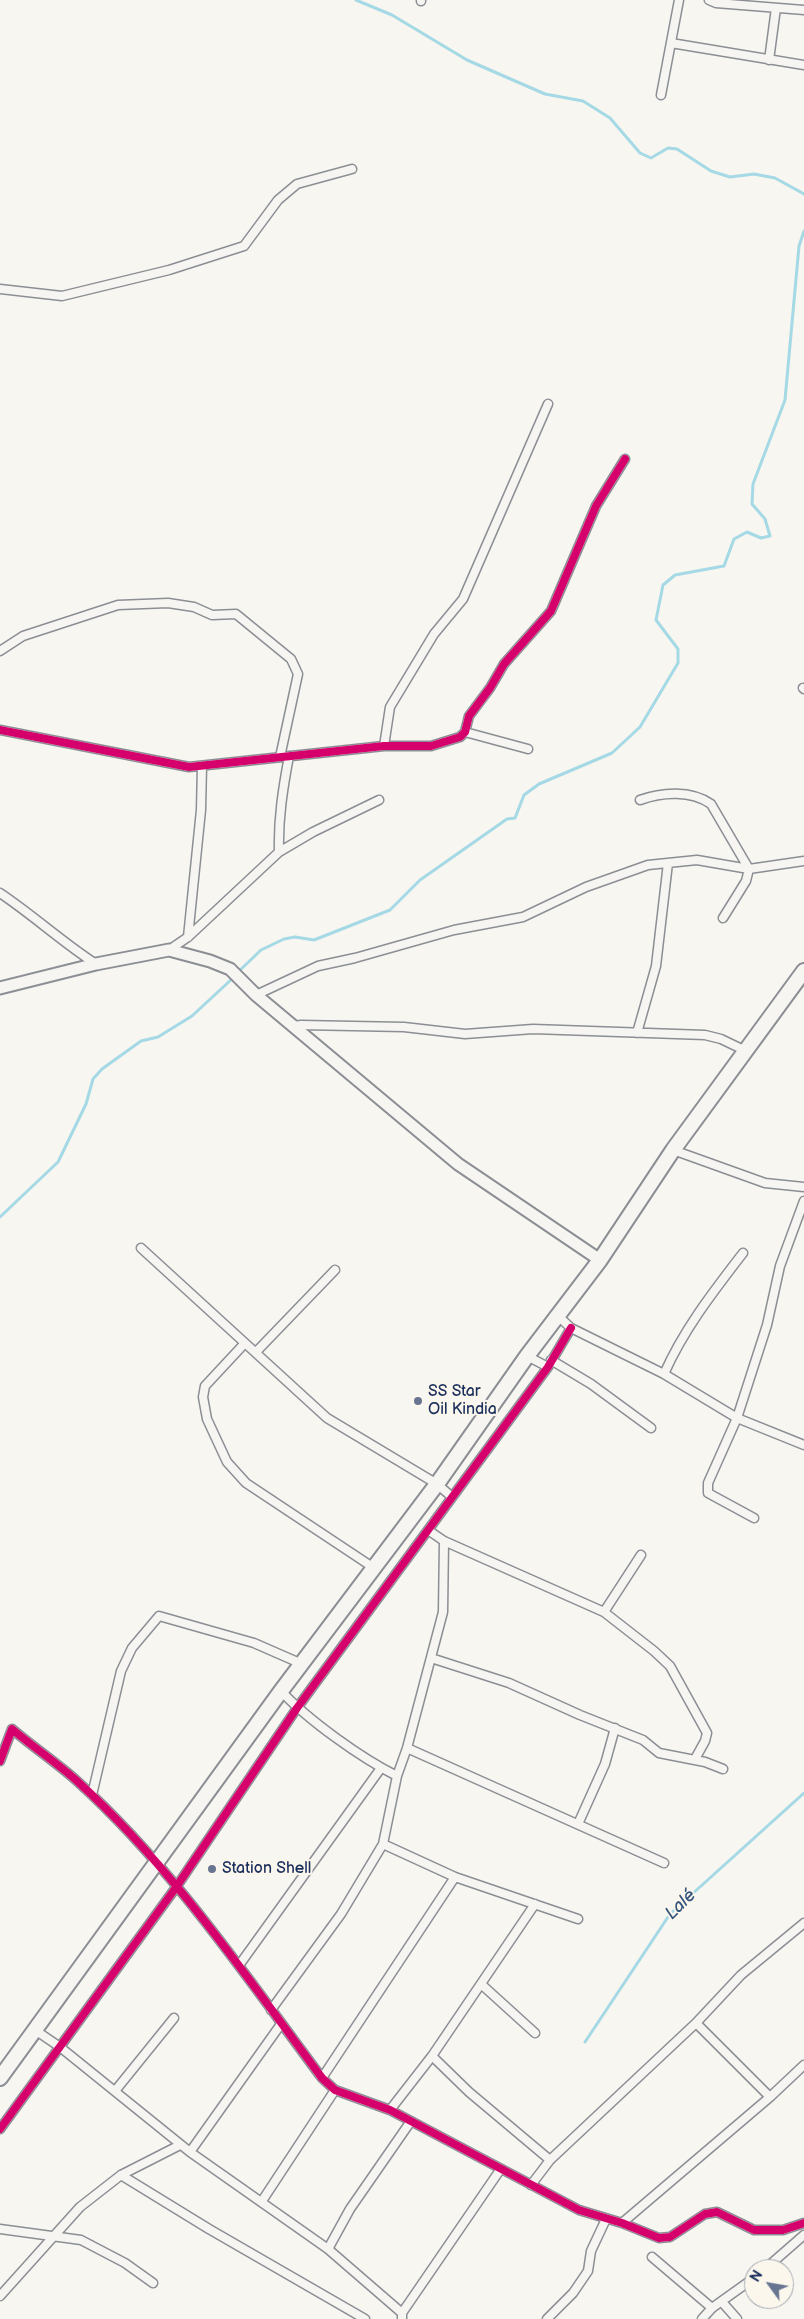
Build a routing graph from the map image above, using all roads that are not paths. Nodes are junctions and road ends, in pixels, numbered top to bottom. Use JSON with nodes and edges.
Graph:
{"nodes":[{"id":1,"x":679,"y":0,"type":"edge"},
{"id":2,"x":709,"y":0,"type":"edge"},
{"id":3,"x":776,"y":8,"type":"junction"},
{"id":4,"x":804,"y":10,"type":"edge"},
{"id":5,"x":671,"y":43,"type":"junction"},
{"id":6,"x":769,"y":60,"type":"junction"},
{"id":7,"x":804,"y":65,"type":"edge"},
{"id":8,"x":661,"y":95,"type":"dead end"},
{"id":9,"x":352,"y":169,"type":"dead end"},
{"id":10,"x":0,"y":289,"type":"edge"},
{"id":11,"x":548,"y":404,"type":"dead end"},
{"id":12,"x":625,"y":459,"type":"dead end"},
{"id":13,"x":0,"y":651,"type":"edge"},
{"id":14,"x":0,"y":730,"type":"edge"},
{"id":15,"x":464,"y":732,"type":"junction"},
{"id":16,"x":384,"y":746,"type":"junction"},
{"id":17,"x":528,"y":749,"type":"dead end"},
{"id":18,"x":289,"y":756,"type":"junction"},
{"id":19,"x":280,"y":757,"type":"junction"},
{"id":20,"x":202,"y":766,"type":"junction"},
{"id":21,"x":379,"y":800,"type":"dead end"},
{"id":22,"x":640,"y":800,"type":"dead end"},
{"id":23,"x":279,"y":852,"type":"junction"},
{"id":24,"x":804,"y":861,"type":"edge"},
{"id":25,"x":668,"y":863,"type":"junction"},
{"id":26,"x":749,"y":869,"type":"junction"},
{"id":27,"x":0,"y":893,"type":"edge"},
{"id":28,"x":723,"y":918,"type":"dead end"},
{"id":29,"x":188,"y":937,"type":"junction"},
{"id":30,"x":169,"y":950,"type":"junction"},
{"id":31,"x":96,"y":964,"type":"junction"},
{"id":32,"x":802,"y":977,"type":"edge"},
{"id":33,"x":0,"y":988,"type":"edge"},
{"id":34,"x":256,"y":995,"type":"junction"},
{"id":35,"x":294,"y":1026,"type":"junction"},
{"id":36,"x":637,"y":1033,"type":"junction"},
{"id":37,"x":746,"y":1051,"type":"junction"},
{"id":38,"x":673,"y":1150,"type":"junction"},
{"id":39,"x":804,"y":1187,"type":"edge"},
{"id":40,"x":804,"y":1201,"type":"edge"},
{"id":41,"x":141,"y":1248,"type":"dead end"},
{"id":42,"x":743,"y":1253,"type":"dead end"},
{"id":43,"x":600,"y":1260,"type":"junction"},
{"id":44,"x":335,"y":1270,"type":"dead end"},
{"id":45,"x":557,"y":1315,"type":"junction"},
{"id":46,"x":571,"y":1328,"type":"junction"},
{"id":47,"x":245,"y":1343,"type":"junction"},
{"id":48,"x":256,"y":1352,"type":"junction"},
{"id":49,"x":527,"y":1356,"type":"junction"},
{"id":50,"x":550,"y":1364,"type":"junction"},
{"id":51,"x":664,"y":1374,"type":"junction"},
{"id":52,"x":737,"y":1418,"type":"junction"},
{"id":53,"x":650,"y":1428,"type":"dead end"},
{"id":54,"x":804,"y":1445,"type":"edge"},
{"id":55,"x":437,"y":1484,"type":"junction"},
{"id":56,"x":452,"y":1497,"type":"junction"},
{"id":57,"x":754,"y":1518,"type":"dead end"},
{"id":58,"x":428,"y":1530,"type":"junction"},
{"id":59,"x":444,"y":1541,"type":"junction"},
{"id":60,"x":641,"y":1555,"type":"dead end"},
{"id":61,"x":374,"y":1568,"type":"junction"},
{"id":62,"x":604,"y":1612,"type":"junction"},
{"id":63,"x":431,"y":1658,"type":"junction"},
{"id":64,"x":302,"y":1664,"type":"junction"},
{"id":65,"x":281,"y":1691,"type":"junction"},
{"id":66,"x":297,"y":1708,"type":"junction"},
{"id":67,"x":615,"y":1728,"type":"junction"},
{"id":68,"x":407,"y":1748,"type":"junction"},
{"id":69,"x":695,"y":1759,"type":"junction"},
{"id":70,"x":0,"y":1761,"type":"edge"},
{"id":71,"x":381,"y":1768,"type":"junction"},
{"id":72,"x":723,"y":1769,"type":"dead end"},
{"id":73,"x":397,"y":1776,"type":"junction"},
{"id":74,"x":92,"y":1795,"type":"junction"},
{"id":75,"x":578,"y":1824,"type":"junction"},
{"id":76,"x":384,"y":1844,"type":"junction"},
{"id":77,"x":156,"y":1862,"type":"junction"},
{"id":78,"x":664,"y":1863,"type":"dead end"},
{"id":79,"x":455,"y":1877,"type":"junction"},
{"id":80,"x":177,"y":1886,"type":"junction"},
{"id":81,"x":535,"y":1904,"type":"junction"},
{"id":82,"x":578,"y":1919,"type":"dead end"},
{"id":83,"x":804,"y":1923,"type":"edge"},
{"id":84,"x":240,"y":1964,"type":"junction"},
{"id":85,"x":481,"y":1984,"type":"junction"},
{"id":86,"x":271,"y":2010,"type":"junction"},
{"id":87,"x":174,"y":2018,"type":"dead end"},
{"id":88,"x":696,"y":2022,"type":"junction"},
{"id":89,"x":281,"y":2024,"type":"junction"},
{"id":90,"x":35,"y":2030,"type":"junction"},
{"id":91,"x":535,"y":2033,"type":"dead end"},
{"id":92,"x":60,"y":2047,"type":"junction"},
{"id":93,"x":432,"y":2056,"type":"junction"},
{"id":94,"x":804,"y":2065,"type":"edge"},
{"id":95,"x":0,"y":2078,"type":"edge"},
{"id":96,"x":322,"y":2078,"type":"junction"},
{"id":97,"x":335,"y":2090,"type":"junction"},
{"id":98,"x":115,"y":2091,"type":"junction"},
{"id":99,"x":770,"y":2097,"type":"junction"},
{"id":100,"x":390,"y":2110,"type":"junction"},
{"id":101,"x":411,"y":2121,"type":"junction"},
{"id":102,"x":0,"y":2130,"type":"edge"},
{"id":103,"x":180,"y":2145,"type":"junction"},
{"id":104,"x":190,"y":2152,"type":"junction"},
{"id":105,"x":550,"y":2160,"type":"junction"},
{"id":106,"x":500,"y":2170,"type":"junction"},
{"id":107,"x":121,"y":2175,"type":"junction"},
{"id":108,"x":531,"y":2185,"type":"junction"},
{"id":109,"x":262,"y":2202,"type":"junction"},
{"id":110,"x":606,"y":2220,"type":"junction"},
{"id":111,"x":622,"y":2223,"type":"junction"},
{"id":112,"x":804,"y":2223,"type":"edge"},
{"id":113,"x":0,"y":2229,"type":"edge"},
{"id":114,"x":804,"y":2235,"type":"edge"},
{"id":115,"x":53,"y":2237,"type":"junction"},
{"id":116,"x":328,"y":2250,"type":"junction"},
{"id":117,"x":652,"y":2257,"type":"dead end"},
{"id":118,"x":776,"y":2259,"type":"edge"},
{"id":119,"x":153,"y":2283,"type":"dead end"},
{"id":120,"x":744,"y":2286,"type":"edge"},
{"id":121,"x":0,"y":2296,"type":"edge"},
{"id":122,"x":722,"y":2302,"type":"junction"},
{"id":123,"x":712,"y":2308,"type":"junction"},
{"id":124,"x":402,"y":2316,"type":"edge"},
{"id":125,"x":365,"y":2319,"type":"edge"},
{"id":126,"x":547,"y":2319,"type":"edge"},
{"id":127,"x":702,"y":2319,"type":"edge"},
{"id":128,"x":737,"y":2319,"type":"edge"}],
"edges":[{"from":1,"to":5,"type":"street"},
{"from":2,"to":3,"type":"street"},
{"from":3,"to":4,"type":"street"},
{"from":3,"to":6,"type":"street"},
{"from":5,"to":6,"type":"street"},
{"from":5,"to":8,"type":"street"},
{"from":6,"to":7,"type":"street"},
{"from":9,"to":10,"type":"street"},
{"from":11,"to":16,"type":"street"},
{"from":12,"to":15,"type":"street"},
{"from":13,"to":19,"type":"street"},
{"from":14,"to":20,"type":"street"},
{"from":15,"to":16,"type":"street"},
{"from":15,"to":17,"type":"street"},
{"from":16,"to":18,"type":"street"},
{"from":18,"to":19,"type":"street"},
{"from":18,"to":23,"type":"street"},
{"from":19,"to":20,"type":"street"},
{"from":20,"to":29,"type":"street"},
{"from":21,"to":23,"type":"street"},
{"from":22,"to":26,"type":"street"},
{"from":23,"to":29,"type":"street"},
{"from":24,"to":26,"type":"street"},
{"from":25,"to":26,"type":"street"},
{"from":25,"to":34,"type":"street"},
{"from":25,"to":36,"type":"street"},
{"from":26,"to":28,"type":"street"},
{"from":27,"to":31,"type":"street"},
{"from":29,"to":30,"type":"street"},
{"from":30,"to":31,"type":"street"},
{"from":30,"to":34,"type":"street"},
{"from":31,"to":33,"type":"street"},
{"from":32,"to":37,"type":"highway"},
{"from":34,"to":35,"type":"street"},
{"from":35,"to":36,"type":"street"},
{"from":35,"to":43,"type":"street"},
{"from":36,"to":37,"type":"street"},
{"from":37,"to":38,"type":"highway"},
{"from":38,"to":39,"type":"street"},
{"from":38,"to":43,"type":"highway"},
{"from":40,"to":52,"type":"street"},
{"from":41,"to":47,"type":"street"},
{"from":42,"to":51,"type":"street"},
{"from":43,"to":45,"type":"highway"},
{"from":44,"to":48,"type":"street"},
{"from":45,"to":46,"type":"street"},
{"from":45,"to":49,"type":"highway"},
{"from":46,"to":50,"type":"street"},
{"from":46,"to":51,"type":"street"},
{"from":47,"to":48,"type":"street"},
{"from":47,"to":61,"type":"street"},
{"from":48,"to":55,"type":"street"},
{"from":49,"to":50,"type":"street"},
{"from":49,"to":55,"type":"highway"},
{"from":50,"to":53,"type":"street"},
{"from":50,"to":56,"type":"street"},
{"from":51,"to":52,"type":"street"},
{"from":52,"to":54,"type":"street"},
{"from":52,"to":57,"type":"street"},
{"from":55,"to":56,"type":"street"},
{"from":55,"to":61,"type":"highway"},
{"from":56,"to":58,"type":"street"},
{"from":58,"to":59,"type":"street"},
{"from":58,"to":66,"type":"street"},
{"from":59,"to":62,"type":"street"},
{"from":59,"to":63,"type":"street"},
{"from":60,"to":62,"type":"street"},
{"from":61,"to":64,"type":"highway"},
{"from":62,"to":69,"type":"street"},
{"from":63,"to":67,"type":"street"},
{"from":63,"to":68,"type":"street"},
{"from":64,"to":65,"type":"highway"},
{"from":64,"to":74,"type":"street"},
{"from":65,"to":66,"type":"street"},
{"from":65,"to":77,"type":"highway"},
{"from":66,"to":71,"type":"street"},
{"from":66,"to":80,"type":"street"},
{"from":67,"to":69,"type":"street"},
{"from":67,"to":75,"type":"street"},
{"from":68,"to":73,"type":"street"},
{"from":68,"to":75,"type":"street"},
{"from":69,"to":72,"type":"street"},
{"from":70,"to":74,"type":"street"},
{"from":71,"to":73,"type":"street"},
{"from":71,"to":84,"type":"street"},
{"from":73,"to":76,"type":"street"},
{"from":74,"to":77,"type":"street"},
{"from":75,"to":78,"type":"street"},
{"from":76,"to":79,"type":"street"},
{"from":76,"to":86,"type":"street"},
{"from":77,"to":80,"type":"street"},
{"from":77,"to":90,"type":"highway"},
{"from":79,"to":81,"type":"street"},
{"from":79,"to":96,"type":"street"},
{"from":80,"to":84,"type":"street"},
{"from":80,"to":92,"type":"street"},
{"from":81,"to":82,"type":"street"},
{"from":81,"to":85,"type":"street"},
{"from":83,"to":88,"type":"street"},
{"from":84,"to":86,"type":"street"},
{"from":85,"to":91,"type":"street"},
{"from":85,"to":93,"type":"street"},
{"from":86,"to":89,"type":"street"},
{"from":87,"to":98,"type":"street"},
{"from":88,"to":99,"type":"street"},
{"from":88,"to":105,"type":"street"},
{"from":89,"to":96,"type":"street"},
{"from":89,"to":104,"type":"street"},
{"from":90,"to":92,"type":"street"},
{"from":90,"to":95,"type":"highway"},
{"from":92,"to":98,"type":"street"},
{"from":92,"to":102,"type":"street"},
{"from":93,"to":100,"type":"street"},
{"from":93,"to":105,"type":"street"},
{"from":94,"to":99,"type":"street"},
{"from":96,"to":97,"type":"street"},
{"from":97,"to":100,"type":"street"},
{"from":97,"to":109,"type":"street"},
{"from":98,"to":103,"type":"street"},
{"from":99,"to":111,"type":"street"},
{"from":100,"to":101,"type":"street"},
{"from":101,"to":106,"type":"street"},
{"from":101,"to":116,"type":"street"},
{"from":103,"to":104,"type":"street"},
{"from":103,"to":107,"type":"street"},
{"from":104,"to":109,"type":"street"},
{"from":105,"to":108,"type":"street"},
{"from":106,"to":108,"type":"street"},
{"from":106,"to":124,"type":"street"},
{"from":107,"to":115,"type":"street"},
{"from":107,"to":125,"type":"street"},
{"from":108,"to":110,"type":"street"},
{"from":109,"to":116,"type":"street"},
{"from":110,"to":111,"type":"street"},
{"from":110,"to":126,"type":"street"},
{"from":111,"to":112,"type":"street"},
{"from":113,"to":115,"type":"street"},
{"from":114,"to":118,"type":"street"},
{"from":115,"to":119,"type":"street"},
{"from":115,"to":121,"type":"street"},
{"from":116,"to":124,"type":"street"},
{"from":117,"to":123,"type":"street"},
{"from":120,"to":122,"type":"street"},
{"from":122,"to":123,"type":"street"},
{"from":122,"to":128,"type":"street"},
{"from":123,"to":127,"type":"street"}]}
